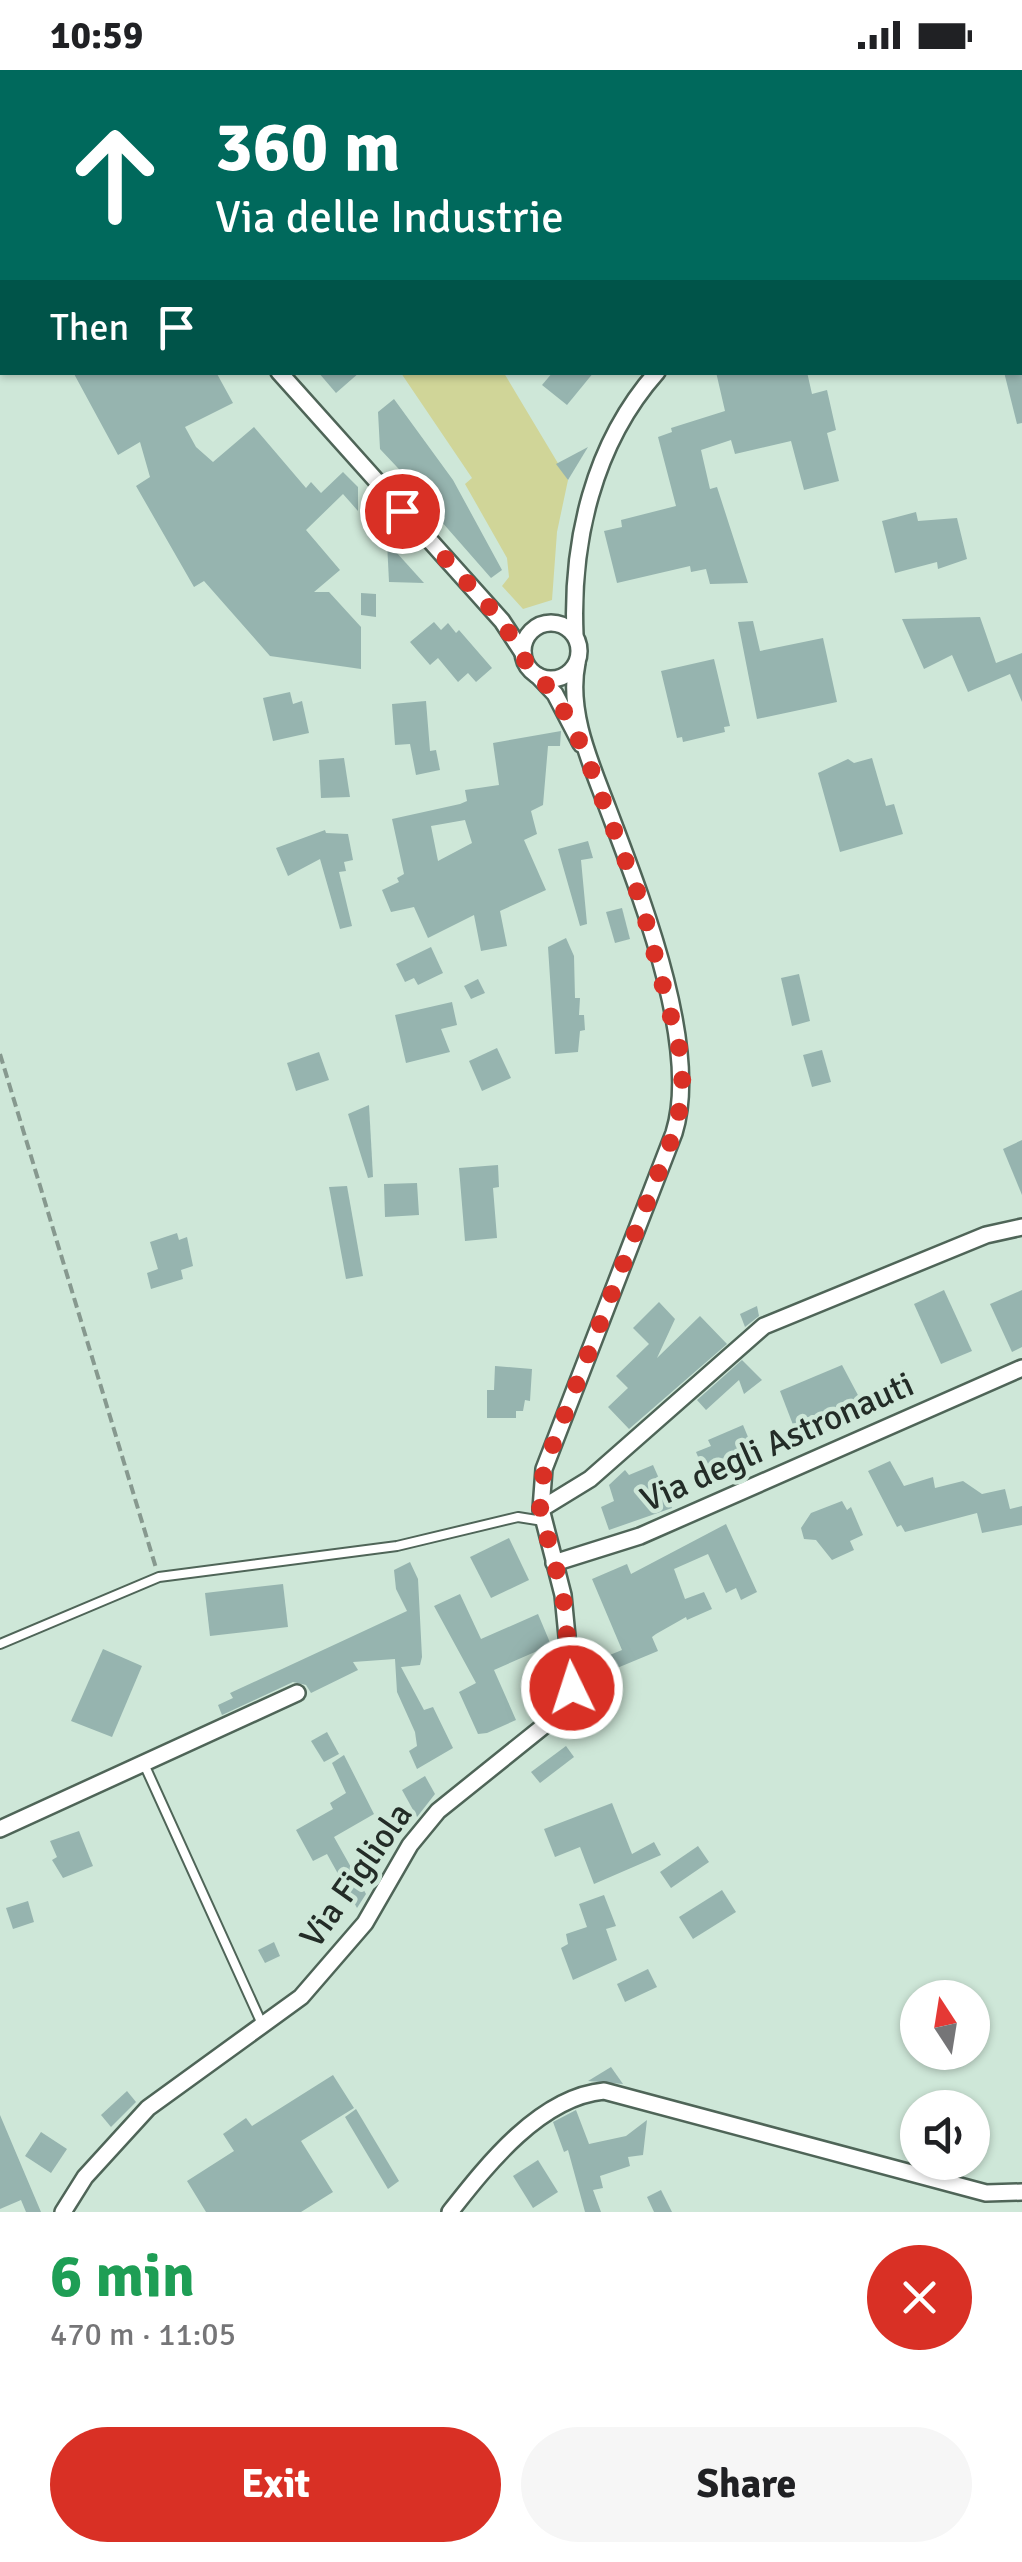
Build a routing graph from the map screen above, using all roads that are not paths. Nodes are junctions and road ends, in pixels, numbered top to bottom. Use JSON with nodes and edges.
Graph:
{"nodes":[{"id":1,"x":282,"y":375,"type":"edge"},
{"id":2,"x":656,"y":375,"type":"edge"},
{"id":3,"x":573,"y":594,"type":"junction"},
{"id":4,"x":502,"y":621,"type":"junction"},
{"id":5,"x":551,"y":622,"type":"junction"},
{"id":6,"x":533,"y":629,"type":"junction"},
{"id":7,"x":575,"y":635,"type":"junction"},
{"id":8,"x":523,"y":653,"type":"junction"},
{"id":9,"x":577,"y":663,"type":"junction"},
{"id":10,"x":537,"y":675,"type":"junction"},
{"id":11,"x":583,"y":748,"type":"junction"},
{"id":12,"x":1022,"y":1226,"type":"edge"},
{"id":13,"x":1022,"y":1368,"type":"edge"},
{"id":14,"x":542,"y":1515,"type":"junction"},
{"id":15,"x":554,"y":1563,"type":"junction"},
{"id":16,"x":0,"y":1644,"type":"edge"},
{"id":17,"x":296,"y":1693,"type":"dead end"},
{"id":18,"x":144,"y":1764,"type":"junction"},
{"id":19,"x":0,"y":1829,"type":"edge"},
{"id":20,"x":264,"y":2028,"type":"junction"},
{"id":21,"x":1022,"y":2192,"type":"edge"},
{"id":22,"x":64,"y":2212,"type":"edge"},
{"id":23,"x":450,"y":2212,"type":"edge"}],
"edges":[{"from":1,"to":4,"type":"street"},
{"from":2,"to":3,"type":"street"},
{"from":3,"to":5,"type":"street"},
{"from":3,"to":7,"type":"street"},
{"from":4,"to":6,"type":"street"},
{"from":4,"to":8,"type":"street"},
{"from":5,"to":6,"type":"street"},
{"from":5,"to":7,"type":"street"},
{"from":6,"to":8,"type":"street"},
{"from":7,"to":9,"type":"street"},
{"from":8,"to":10,"type":"street"},
{"from":9,"to":10,"type":"street"},
{"from":9,"to":11,"type":"street","name":"Via Figliola"},
{"from":10,"to":11,"type":"street"},
{"from":11,"to":14,"type":"street","name":"Via Figliola"},
{"from":12,"to":14,"type":"street"},
{"from":13,"to":15,"type":"street","name":"Via degli Astronauti"},
{"from":14,"to":15,"type":"street","name":"Via Figliola"},
{"from":14,"to":16,"type":"lane"},
{"from":15,"to":20,"type":"street","name":"Via Figliola"},
{"from":17,"to":18,"type":"street"},
{"from":18,"to":19,"type":"street"},
{"from":18,"to":20,"type":"lane"},
{"from":20,"to":22,"type":"street","name":"Via Figliola"},
{"from":21,"to":23,"type":"street"}]}
